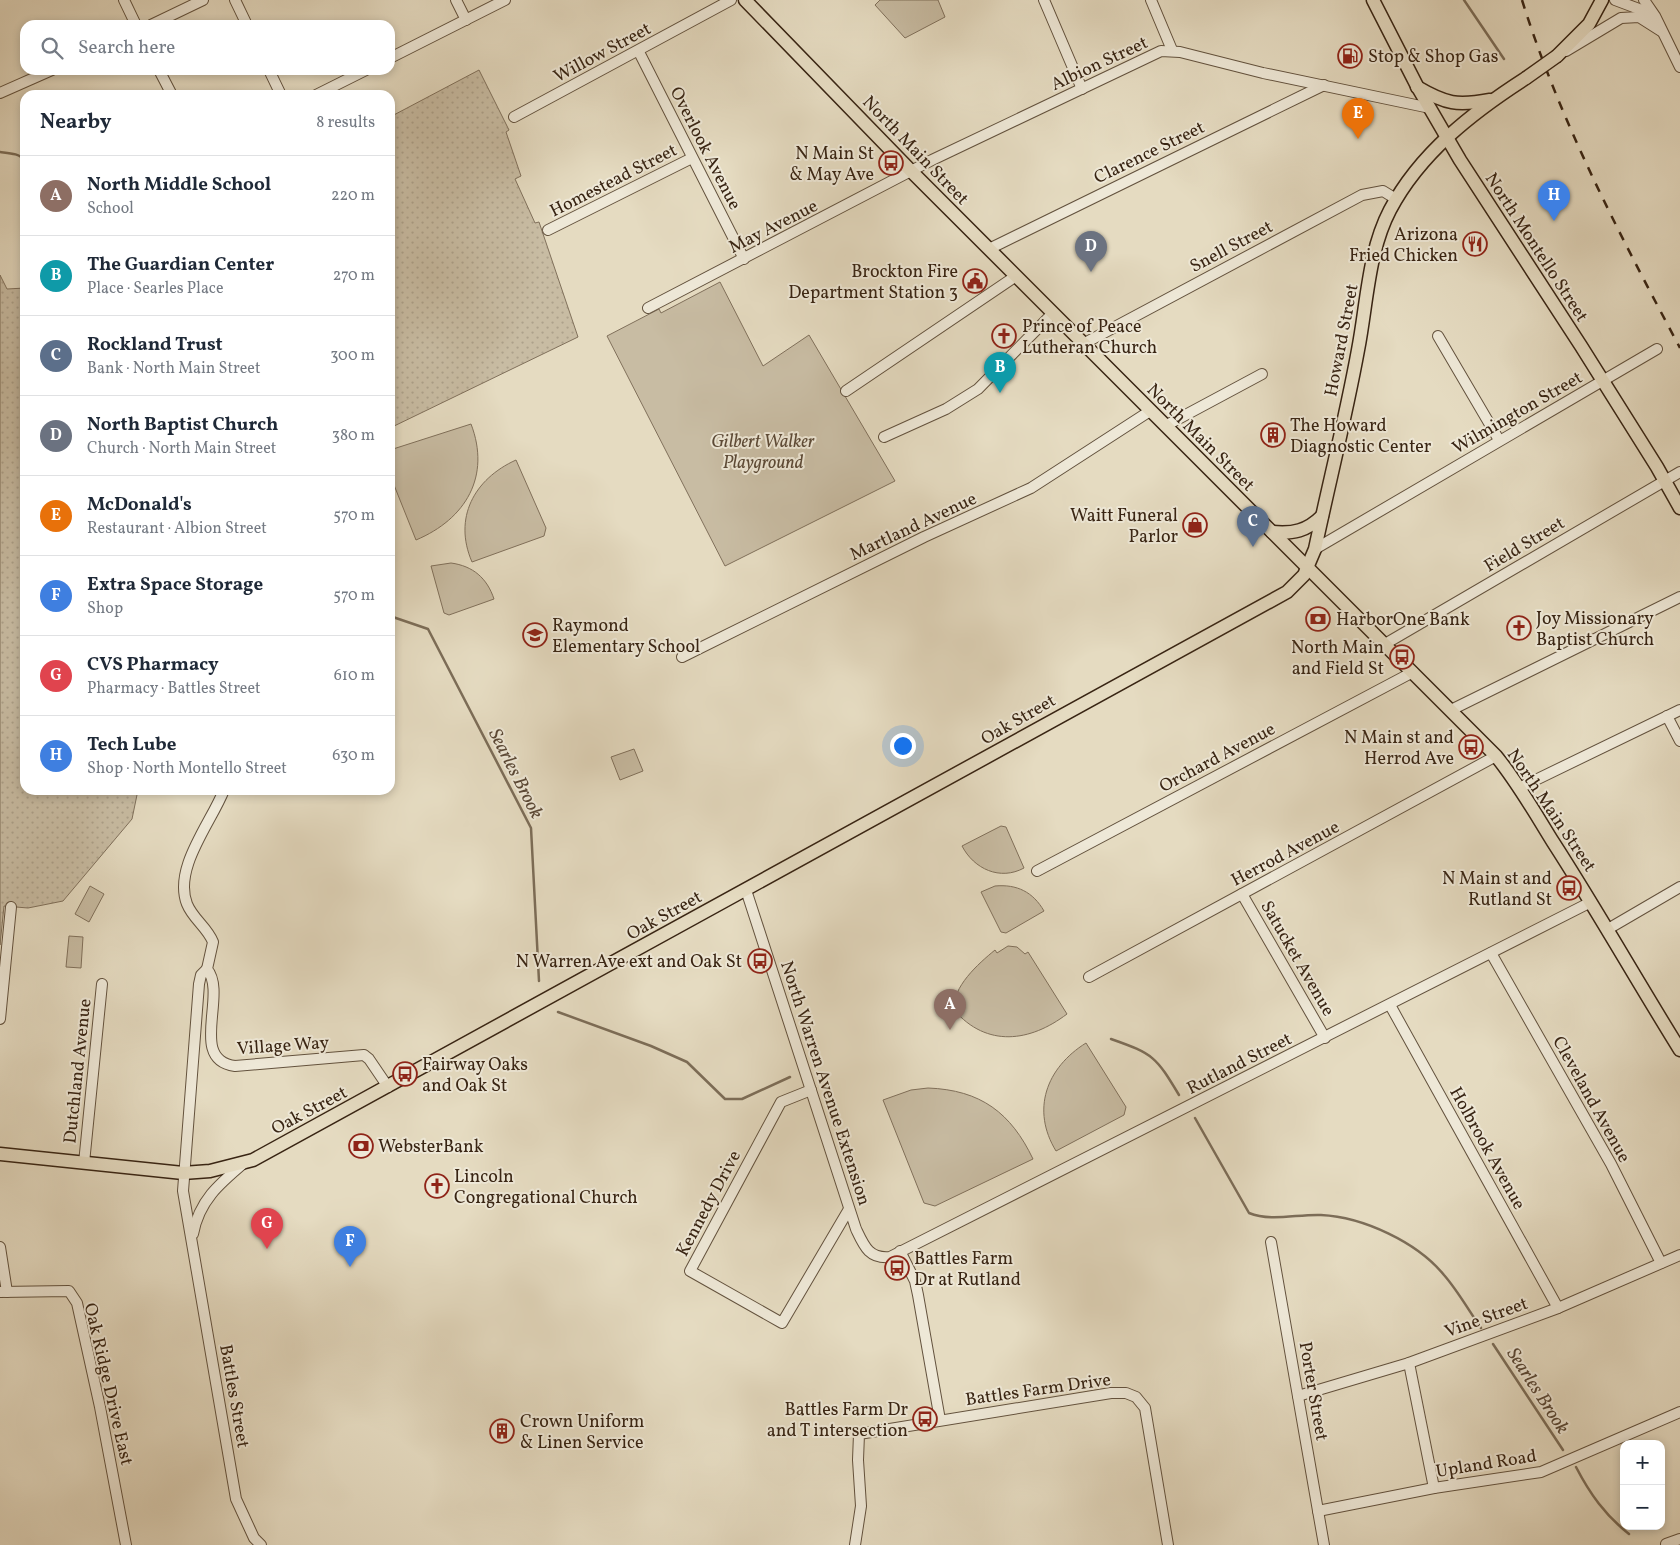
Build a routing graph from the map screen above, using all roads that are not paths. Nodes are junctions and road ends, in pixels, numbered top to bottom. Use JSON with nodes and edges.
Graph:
{"nodes":[{"id":1,"x":124,"y":0,"type":"edge"},
{"id":2,"x":203,"y":0,"type":"edge"},
{"id":3,"x":235,"y":0,"type":"edge"},
{"id":4,"x":456,"y":0,"type":"edge"},
{"id":5,"x":505,"y":0,"type":"edge"},
{"id":6,"x":731,"y":0,"type":"edge"},
{"id":7,"x":745,"y":0,"type":"edge"},
{"id":8,"x":1044,"y":0,"type":"edge"},
{"id":9,"x":1151,"y":0,"type":"edge"},
{"id":10,"x":1372,"y":0,"type":"edge"},
{"id":11,"x":1602,"y":0,"type":"edge"},
{"id":12,"x":1615,"y":0,"type":"edge"},
{"id":13,"x":1644,"y":0,"type":"edge"},
{"id":14,"x":134,"y":20,"type":"edge"},
{"id":15,"x":162,"y":20,"type":"edge"},
{"id":16,"x":245,"y":20,"type":"edge"},
{"id":17,"x":466,"y":20,"type":"junction"},
{"id":18,"x":1661,"y":31,"type":"junction"},
{"id":19,"x":1172,"y":50,"type":"junction"},
{"id":20,"x":639,"y":52,"type":"junction"},
{"id":21,"x":395,"y":56,"type":"edge"},
{"id":22,"x":1557,"y":56,"type":"junction"},
{"id":23,"x":1680,"y":67,"type":"edge"},
{"id":24,"x":41,"y":75,"type":"edge"},
{"id":25,"x":162,"y":75,"type":"edge"},
{"id":26,"x":271,"y":75,"type":"edge"},
{"id":27,"x":356,"y":75,"type":"edge"},
{"id":28,"x":1324,"y":85,"type":"junction"},
{"id":29,"x":1417,"y":86,"type":"junction"},
{"id":30,"x":1082,"y":89,"type":"junction"},
{"id":31,"x":169,"y":90,"type":"edge"},
{"id":32,"x":279,"y":90,"type":"edge"},
{"id":33,"x":326,"y":90,"type":"edge"},
{"id":34,"x":0,"y":94,"type":"edge"},
{"id":35,"x":1490,"y":100,"type":"junction"},
{"id":36,"x":1430,"y":108,"type":"junction"},
{"id":37,"x":514,"y":117,"type":"dead end"},
{"id":38,"x":1446,"y":138,"type":"junction"},
{"id":39,"x":692,"y":158,"type":"junction"},
{"id":40,"x":912,"y":172,"type":"junction"},
{"id":41,"x":1396,"y":199,"type":"junction"},
{"id":42,"x":548,"y":230,"type":"dead end"},
{"id":43,"x":989,"y":249,"type":"junction"},
{"id":44,"x":744,"y":259,"type":"junction"},
{"id":45,"x":1016,"y":276,"type":"junction"},
{"id":46,"x":648,"y":308,"type":"dead end"},
{"id":47,"x":1053,"y":312,"type":"junction"},
{"id":48,"x":1438,"y":336,"type":"dead end"},
{"id":49,"x":1083,"y":344,"type":"junction"},
{"id":50,"x":1658,"y":349,"type":"dead end"},
{"id":51,"x":1262,"y":374,"type":"dead end"},
{"id":52,"x":1602,"y":381,"type":"junction"},
{"id":53,"x":846,"y":391,"type":"dead end"},
{"id":54,"x":1150,"y":411,"type":"junction"},
{"id":55,"x":1165,"y":426,"type":"junction"},
{"id":56,"x":884,"y":437,"type":"dead end"},
{"id":57,"x":1499,"y":440,"type":"junction"},
{"id":58,"x":1680,"y":472,"type":"edge"},
{"id":59,"x":1665,"y":480,"type":"junction"},
{"id":60,"x":1680,"y":508,"type":"edge"},
{"id":61,"x":1322,"y":516,"type":"junction"},
{"id":62,"x":1272,"y":532,"type":"junction"},
{"id":63,"x":1314,"y":549,"type":"junction"},
{"id":64,"x":1308,"y":568,"type":"junction"},
{"id":65,"x":1680,"y":597,"type":"edge"},
{"id":66,"x":1385,"y":644,"type":"junction"},
{"id":67,"x":682,"y":657,"type":"dead end"},
{"id":68,"x":1413,"y":672,"type":"junction"},
{"id":69,"x":1451,"y":710,"type":"junction"},
{"id":70,"x":1680,"y":710,"type":"edge"},
{"id":71,"x":1667,"y":716,"type":"junction"},
{"id":72,"x":1680,"y":741,"type":"edge"},
{"id":73,"x":1496,"y":756,"type":"junction"},
{"id":74,"x":1519,"y":788,"type":"junction"},
{"id":75,"x":222,"y":795,"type":"edge"},
{"id":76,"x":1037,"y":871,"type":"dead end"},
{"id":77,"x":1680,"y":887,"type":"edge"},
{"id":78,"x":746,"y":890,"type":"junction"},
{"id":79,"x":1242,"y":894,"type":"junction"},
{"id":80,"x":1591,"y":902,"type":"junction"},
{"id":81,"x":11,"y":907,"type":"dead end"},
{"id":82,"x":1608,"y":929,"type":"junction"},
{"id":83,"x":1491,"y":953,"type":"junction"},
{"id":84,"x":207,"y":969,"type":"junction"},
{"id":85,"x":1089,"y":977,"type":"dead end"},
{"id":86,"x":102,"y":984,"type":"dead end"},
{"id":87,"x":1390,"y":1005,"type":"junction"},
{"id":88,"x":0,"y":1019,"type":"edge"},
{"id":89,"x":1325,"y":1038,"type":"junction"},
{"id":90,"x":1680,"y":1049,"type":"edge"},
{"id":91,"x":388,"y":1087,"type":"junction"},
{"id":92,"x":811,"y":1090,"type":"junction"},
{"id":93,"x":0,"y":1154,"type":"edge"},
{"id":94,"x":84,"y":1162,"type":"junction"},
{"id":95,"x":245,"y":1163,"type":"junction"},
{"id":96,"x":183,"y":1173,"type":"junction"},
{"id":97,"x":849,"y":1209,"type":"junction"},
{"id":98,"x":1271,"y":1242,"type":"dead end"},
{"id":99,"x":192,"y":1245,"type":"junction"},
{"id":100,"x":0,"y":1247,"type":"edge"},
{"id":101,"x":900,"y":1252,"type":"junction"},
{"id":102,"x":1680,"y":1256,"type":"edge"},
{"id":103,"x":1661,"y":1263,"type":"junction"},
{"id":104,"x":4,"y":1292,"type":"edge"},
{"id":105,"x":1558,"y":1308,"type":"junction"},
{"id":106,"x":1409,"y":1363,"type":"junction"},
{"id":107,"x":1298,"y":1396,"type":"junction"},
{"id":108,"x":1680,"y":1412,"type":"edge"},
{"id":109,"x":940,"y":1420,"type":"junction"},
{"id":110,"x":1434,"y":1488,"type":"junction"},
{"id":111,"x":1318,"y":1511,"type":"junction"},
{"id":112,"x":1680,"y":1539,"type":"edge"},
{"id":113,"x":1666,"y":1544,"type":"edge"},
{"id":114,"x":126,"y":1545,"type":"edge"},
{"id":115,"x":261,"y":1545,"type":"edge"},
{"id":116,"x":855,"y":1545,"type":"edge"},
{"id":117,"x":1168,"y":1545,"type":"edge"},
{"id":118,"x":1324,"y":1545,"type":"edge"}],
"edges":[{"from":1,"to":14,"type":"street"},
{"from":2,"to":15,"type":"street"},
{"from":3,"to":16,"type":"street"},
{"from":4,"to":17,"type":"street"},
{"from":5,"to":17,"type":"street"},
{"from":6,"to":20,"type":"street","name":"Willow Street"},
{"from":7,"to":40,"type":"main road","name":"North Main Street"},
{"from":8,"to":30,"type":"street"},
{"from":9,"to":19,"type":"street"},
{"from":10,"to":29,"type":"main road","name":"North Montello Street"},
{"from":11,"to":22,"type":"main road","name":"Howard Street"},
{"from":12,"to":18,"type":"street"},
{"from":13,"to":18,"type":"street"},
{"from":17,"to":21,"type":"street"},
{"from":18,"to":22,"type":"street"},
{"from":18,"to":23,"type":"street"},
{"from":19,"to":28,"type":"street","name":"Albion Street"},
{"from":19,"to":30,"type":"street","name":"Albion Street"},
{"from":20,"to":37,"type":"street","name":"Willow Street"},
{"from":20,"to":39,"type":"street","name":"Overlook Avenue"},
{"from":22,"to":35,"type":"main road","name":"Howard Street","bridge":true},
{"from":24,"to":34,"type":"street"},
{"from":25,"to":31,"type":"street"},
{"from":26,"to":32,"type":"street"},
{"from":27,"to":33,"type":"street"},
{"from":28,"to":36,"type":"street","name":"Albion Street"},
{"from":28,"to":43,"type":"street","name":"Clarence Street"},
{"from":29,"to":35,"type":"main road"},
{"from":29,"to":36,"type":"main road","name":"North Montello Street"},
{"from":30,"to":40,"type":"street","name":"Albion Street"},
{"from":35,"to":38,"type":"main road","name":"Howard Street"},
{"from":36,"to":38,"type":"main road","name":"North Montello Street"},
{"from":38,"to":41,"type":"main road","name":"Howard Street"},
{"from":38,"to":52,"type":"main road","name":"North Montello Street"},
{"from":39,"to":42,"type":"street","name":"Homestead Street"},
{"from":39,"to":44,"type":"street","name":"Overlook Avenue"},
{"from":40,"to":43,"type":"main road","name":"North Main Street"},
{"from":40,"to":44,"type":"street","name":"May Avenue"},
{"from":41,"to":49,"type":"street","name":"Snell Street"},
{"from":41,"to":61,"type":"main road","name":"Howard Street"},
{"from":43,"to":45,"type":"main road","name":"North Main Street"},
{"from":44,"to":46,"type":"street","name":"May Avenue"},
{"from":45,"to":47,"type":"main road","name":"North Main Street"},
{"from":45,"to":53,"type":"street"},
{"from":47,"to":49,"type":"main road","name":"North Main Street"},
{"from":47,"to":56,"type":"street"},
{"from":48,"to":57,"type":"street"},
{"from":49,"to":54,"type":"main road","name":"North Main Street"},
{"from":50,"to":52,"type":"street","name":"Wilmington Street"},
{"from":51,"to":55,"type":"street"},
{"from":52,"to":57,"type":"street","name":"Wilmington Street"},
{"from":52,"to":59,"type":"main road","name":"North Montello Street"},
{"from":54,"to":55,"type":"main road","name":"North Main Street"},
{"from":54,"to":67,"type":"street","name":"Martland Avenue"},
{"from":55,"to":62,"type":"main road","name":"North Main Street"},
{"from":57,"to":63,"type":"street","name":"Wilmington Street"},
{"from":58,"to":59,"type":"street","name":"Field Street"},
{"from":59,"to":60,"type":"main road","name":"North Montello Street"},
{"from":59,"to":66,"type":"street","name":"Field Street"},
{"from":61,"to":62,"type":"main road"},
{"from":61,"to":63,"type":"main road","name":"Howard Street"},
{"from":62,"to":64,"type":"main road","name":"North Main Street"},
{"from":63,"to":64,"type":"main road","name":"Howard Street"},
{"from":64,"to":66,"type":"main road","name":"North Main Street"},
{"from":64,"to":78,"type":"main road","name":"Oak Street"},
{"from":65,"to":69,"type":"street"},
{"from":66,"to":68,"type":"main road","name":"North Main Street"},
{"from":68,"to":69,"type":"main road","name":"North Main Street"},
{"from":68,"to":76,"type":"street","name":"Orchard Avenue"},
{"from":69,"to":73,"type":"main road","name":"North Main Street"},
{"from":70,"to":71,"type":"street"},
{"from":71,"to":72,"type":"street"},
{"from":71,"to":74,"type":"street"},
{"from":73,"to":74,"type":"main road","name":"North Main Street"},
{"from":73,"to":79,"type":"street","name":"Herrod Avenue"},
{"from":74,"to":80,"type":"main road","name":"North Main Street"},
{"from":75,"to":84,"type":"street","name":"Village Way"},
{"from":77,"to":82,"type":"street"},
{"from":78,"to":91,"type":"main road","name":"Oak Street"},
{"from":78,"to":92,"type":"street","name":"North Warren Avenue Extension"},
{"from":79,"to":85,"type":"street","name":"Herrod Avenue"},
{"from":79,"to":89,"type":"street","name":"Satucket Avenue"},
{"from":80,"to":82,"type":"main road","name":"North Main Street"},
{"from":80,"to":83,"type":"street","name":"Rutland Street"},
{"from":81,"to":88,"type":"street"},
{"from":82,"to":90,"type":"main road","name":"North Main Street"},
{"from":83,"to":87,"type":"street","name":"Rutland Street"},
{"from":83,"to":103,"type":"street","name":"Cleveland Avenue"},
{"from":84,"to":91,"type":"street","name":"Village Way"},
{"from":84,"to":96,"type":"street","name":"Battles Street"},
{"from":86,"to":94,"type":"street","name":"Dutchland Avenue"},
{"from":87,"to":89,"type":"street","name":"Rutland Street"},
{"from":87,"to":105,"type":"street","name":"Holbrook Avenue"},
{"from":89,"to":101,"type":"street","name":"Rutland Street"},
{"from":91,"to":95,"type":"main road","name":"Oak Street"},
{"from":92,"to":97,"type":"street","name":"North Warren Avenue Extension"},
{"from":92,"to":97,"type":"street","name":"Kennedy Drive"},
{"from":93,"to":94,"type":"main road","name":"Oak Street"},
{"from":94,"to":96,"type":"main road","name":"Oak Street"},
{"from":95,"to":96,"type":"main road","name":"Oak Street"},
{"from":95,"to":99,"type":"street","name":"Battles Street"},
{"from":96,"to":99,"type":"street","name":"Battles Street"},
{"from":97,"to":101,"type":"street","name":"North Warren Avenue Extension"},
{"from":98,"to":107,"type":"street","name":"Porter Street"},
{"from":99,"to":115,"type":"street","name":"Battles Street"},
{"from":100,"to":104,"type":"street"},
{"from":101,"to":109,"type":"street"},
{"from":102,"to":103,"type":"street","name":"Vine Street"},
{"from":103,"to":105,"type":"street","name":"Vine Street"},
{"from":104,"to":114,"type":"street","name":"Oak Ridge Drive East"},
{"from":105,"to":106,"type":"street","name":"Vine Street"},
{"from":106,"to":107,"type":"street","name":"Vine Street"},
{"from":106,"to":110,"type":"street"},
{"from":107,"to":111,"type":"street","name":"Porter Street"},
{"from":108,"to":110,"type":"street","name":"Upland Road"},
{"from":109,"to":116,"type":"street","name":"Battles Farm Drive"},
{"from":109,"to":117,"type":"street","name":"Battles Farm Drive"},
{"from":110,"to":111,"type":"street","name":"Upland Road"},
{"from":111,"to":118,"type":"street","name":"Porter Street"},
{"from":112,"to":113,"type":"street"}]}
